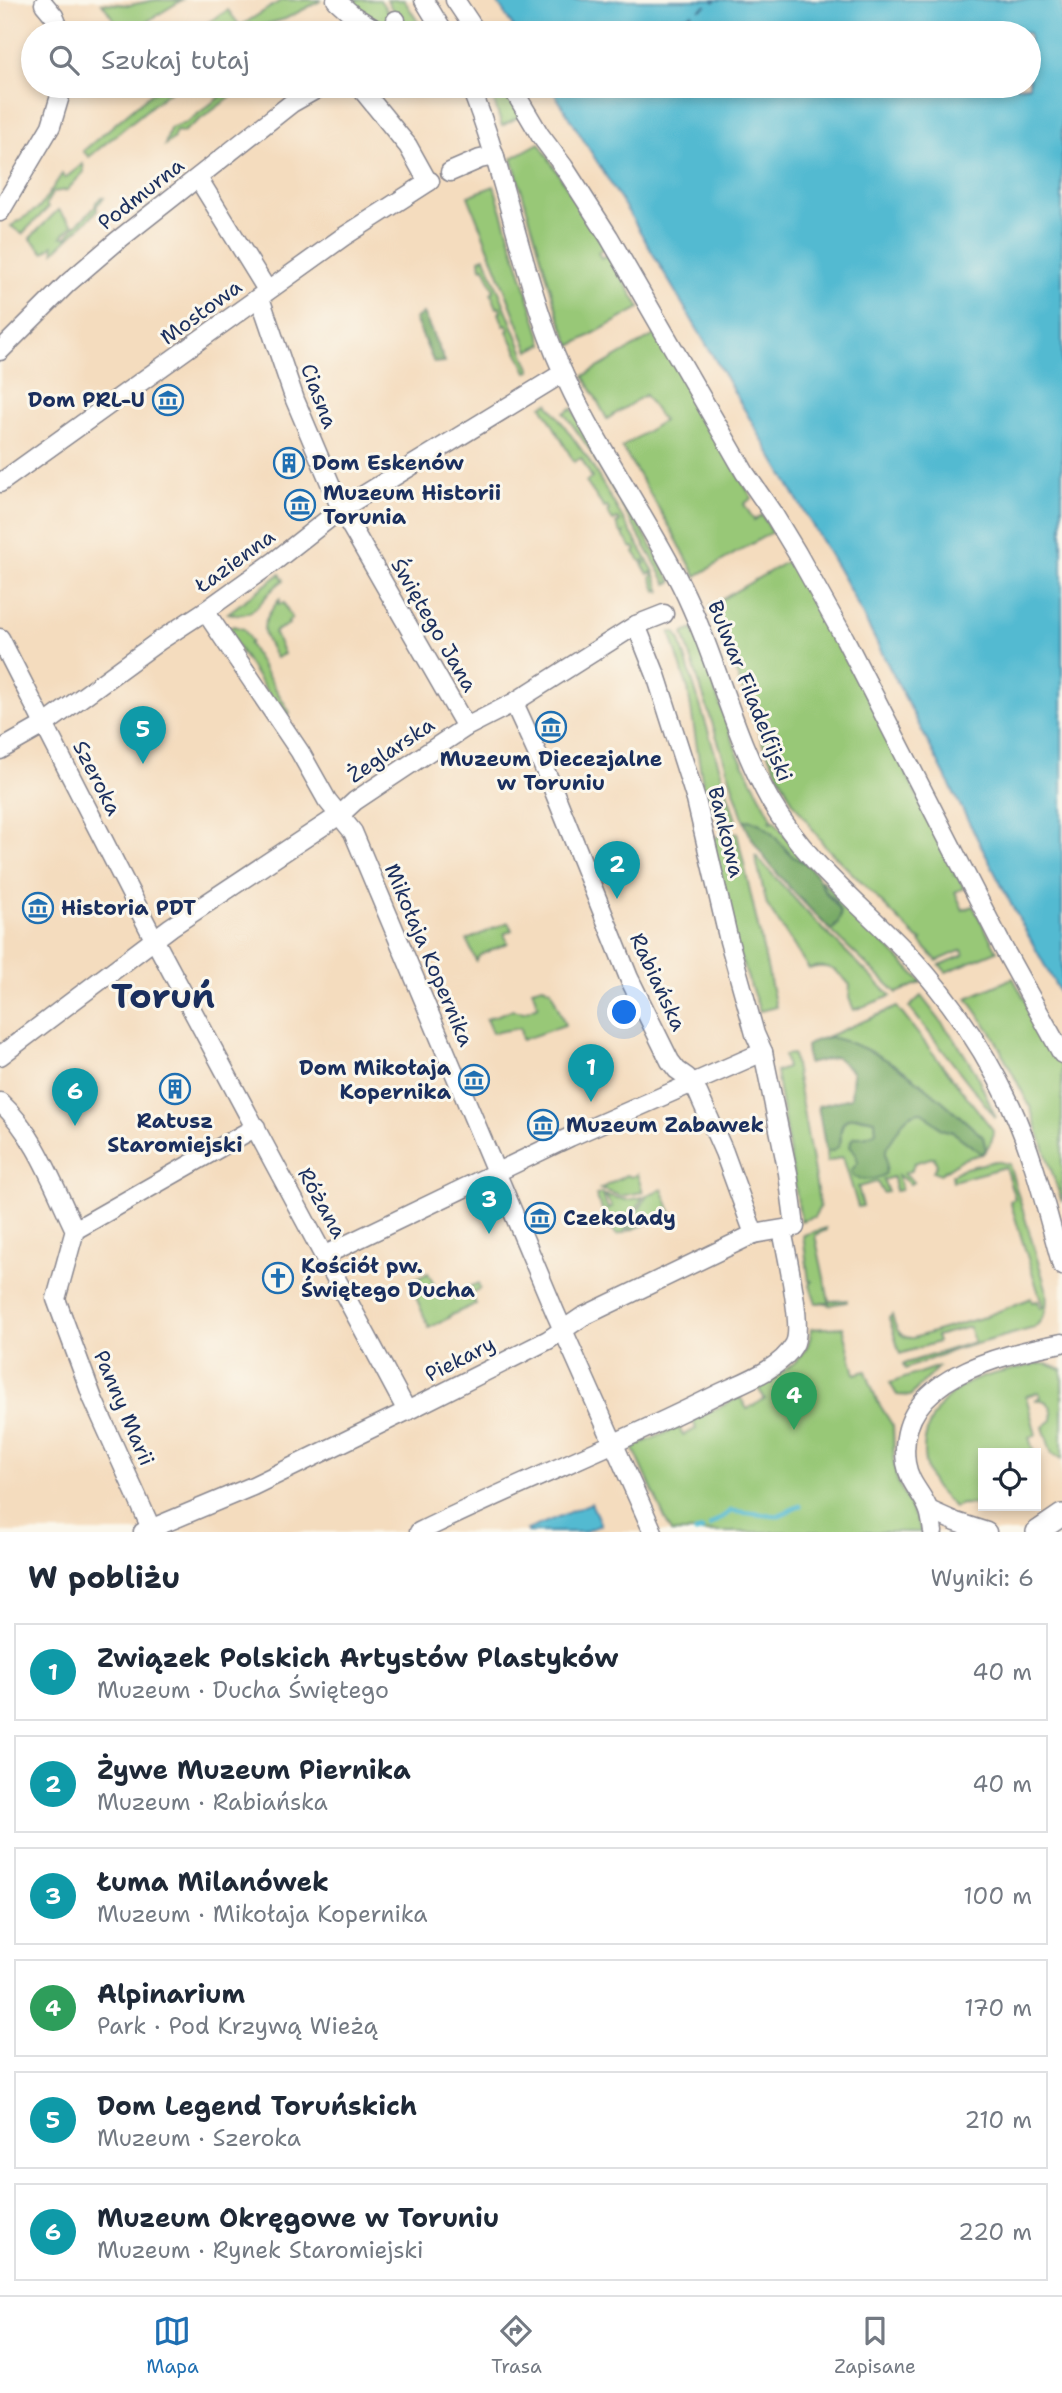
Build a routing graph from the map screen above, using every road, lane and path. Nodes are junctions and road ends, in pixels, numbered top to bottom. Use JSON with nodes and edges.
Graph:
{"nodes":[{"id":1,"x":336,"y":0,"type":"edge"},
{"id":2,"x":424,"y":0,"type":"edge"},
{"id":3,"x":454,"y":0,"type":"edge"},
{"id":4,"x":44,"y":4,"type":"dead end"},
{"id":5,"x":56,"y":21,"type":"edge"},
{"id":6,"x":362,"y":21,"type":"edge"},
{"id":7,"x":437,"y":21,"type":"edge"},
{"id":8,"x":469,"y":21,"type":"edge"},
{"id":9,"x":59,"y":98,"type":"edge"},
{"id":10,"x":301,"y":98,"type":"edge"},
{"id":11,"x":369,"y":98,"type":"edge"},
{"id":12,"x":474,"y":98,"type":"edge"},
{"id":13,"x":517,"y":98,"type":"edge"},
{"id":14,"x":495,"y":156,"type":"junction"},
{"id":15,"x":450,"y":172,"type":"dead end"},
{"id":16,"x":198,"y":177,"type":"junction"},
{"id":17,"x":0,"y":212,"type":"edge"},
{"id":18,"x":261,"y":296,"type":"junction"},
{"id":19,"x":0,"y":351,"type":"edge"},
{"id":20,"x":563,"y":373,"type":"junction"},
{"id":21,"x":0,"y":483,"type":"edge"},
{"id":22,"x":341,"y":509,"type":"junction"},
{"id":23,"x":689,"y":602,"type":"junction"},
{"id":24,"x":205,"y":611,"type":"junction"},
{"id":25,"x":636,"y":625,"type":"junction"},
{"id":26,"x":0,"y":638,"type":"edge"},
{"id":27,"x":514,"y":703,"type":"junction"},
{"id":28,"x":44,"y":724,"type":"junction"},
{"id":29,"x":466,"y":727,"type":"junction"},
{"id":30,"x":0,"y":750,"type":"edge"},
{"id":31,"x":341,"y":814,"type":"junction"},
{"id":32,"x":154,"y":939,"type":"junction"},
{"id":33,"x":764,"y":1052,"type":"junction"},
{"id":34,"x":1062,"y":1054,"type":"edge"},
{"id":35,"x":0,"y":1056,"type":"edge"},
{"id":36,"x":691,"y":1082,"type":"junction"},
{"id":37,"x":0,"y":1102,"type":"edge"},
{"id":38,"x":257,"y":1128,"type":"junction"},
{"id":39,"x":496,"y":1172,"type":"junction"},
{"id":40,"x":789,"y":1228,"type":"junction"},
{"id":41,"x":75,"y":1230,"type":"junction"},
{"id":42,"x":754,"y":1234,"type":"junction"},
{"id":43,"x":325,"y":1255,"type":"junction"},
{"id":44,"x":1062,"y":1266,"type":"edge"},
{"id":45,"x":563,"y":1330,"type":"junction"},
{"id":46,"x":1062,"y":1343,"type":"edge"},
{"id":47,"x":407,"y":1411,"type":"junction"},
{"id":48,"x":613,"y":1445,"type":"junction"},
{"id":49,"x":929,"y":1510,"type":"junction"},
{"id":50,"x":1062,"y":1515,"type":"edge"},
{"id":51,"x":147,"y":1530,"type":"edge"},
{"id":52,"x":1037,"y":1531,"type":"edge"},
{"id":53,"x":419,"y":1532,"type":"edge"},
{"id":54,"x":653,"y":1532,"type":"edge"},
{"id":55,"x":933,"y":1532,"type":"edge"},
{"id":56,"x":987,"y":1532,"type":"edge"}],
"edges":[{"from":1,"to":6,"type":"street"},
{"from":2,"to":7,"type":"street"},
{"from":3,"to":8,"type":"street"},
{"from":4,"to":5,"type":"street"},
{"from":9,"to":17,"type":"street"},
{"from":10,"to":16,"type":"street","name":"Podmurna"},
{"from":11,"to":18,"type":"street","name":"Mostowa"},
{"from":12,"to":14,"type":"street","name":"Bulwar Filadelfijski"},
{"from":13,"to":34,"type":"street"},
{"from":14,"to":15,"type":"street"},
{"from":14,"to":20,"type":"street","name":"Bulwar Filadelfijski"},
{"from":16,"to":18,"type":"street","name":"Ciasna"},
{"from":16,"to":19,"type":"street","name":"Podmurna"},
{"from":18,"to":21,"type":"street","name":"Mostowa"},
{"from":18,"to":22,"type":"street","name":"Ciasna"},
{"from":20,"to":22,"type":"street","name":"Łazienna"},
{"from":20,"to":23,"type":"street","name":"Bulwar Filadelfijski"},
{"from":22,"to":24,"type":"street","name":"Łazienna"},
{"from":22,"to":29,"type":"street","name":"Świętego Jana"},
{"from":23,"to":25,"type":"street","name":"Żeglarska"},
{"from":23,"to":44,"type":"street","name":"Bulwar Filadelfijski"},
{"from":24,"to":28,"type":"street","name":"Łazienna"},
{"from":24,"to":31,"type":"street","name":"Mikołaja Kopernika"},
{"from":25,"to":27,"type":"street","name":"Żeglarska"},
{"from":25,"to":33,"type":"street","name":"Bankowa"},
{"from":26,"to":28,"type":"street","name":"Szeroka"},
{"from":27,"to":29,"type":"street","name":"Żeglarska"},
{"from":27,"to":36,"type":"street","name":"Rabiańska"},
{"from":28,"to":30,"type":"street","name":"Łazienna"},
{"from":28,"to":32,"type":"street","name":"Szeroka"},
{"from":29,"to":31,"type":"street","name":"Żeglarska"},
{"from":31,"to":32,"type":"street","name":"Żeglarska"},
{"from":31,"to":39,"type":"street","name":"Mikołaja Kopernika"},
{"from":32,"to":35,"type":"street","name":"Żeglarska"},
{"from":32,"to":38,"type":"street","name":"Szeroka"},
{"from":33,"to":36,"type":"street"},
{"from":33,"to":40,"type":"street","name":"Bankowa"},
{"from":36,"to":39,"type":"street"},
{"from":36,"to":42,"type":"street","name":"Rabiańska"},
{"from":37,"to":41,"type":"street"},
{"from":38,"to":41,"type":"street"},
{"from":38,"to":43,"type":"street","name":"Różana"},
{"from":39,"to":43,"type":"street"},
{"from":39,"to":45,"type":"street","name":"Mikołaja Kopernika"},
{"from":40,"to":42,"type":"street","name":"Piekary"},
{"from":40,"to":48,"type":"street","name":"Bankowa"},
{"from":41,"to":51,"type":"street","name":"Panny Marii"},
{"from":42,"to":45,"type":"street","name":"Piekary"},
{"from":43,"to":47,"type":"street","name":"Różana"},
{"from":45,"to":47,"type":"street","name":"Piekary"},
{"from":45,"to":48,"type":"street","name":"Mikołaja Kopernika"},
{"from":46,"to":49,"type":"street"},
{"from":47,"to":51,"type":"street","name":"Piekary"},
{"from":48,"to":53,"type":"street"},
{"from":48,"to":54,"type":"street","name":"Mikołaja Kopernika"},
{"from":49,"to":55,"type":"street"},
{"from":49,"to":56,"type":"street"},
{"from":50,"to":52,"type":"main road"}]}
